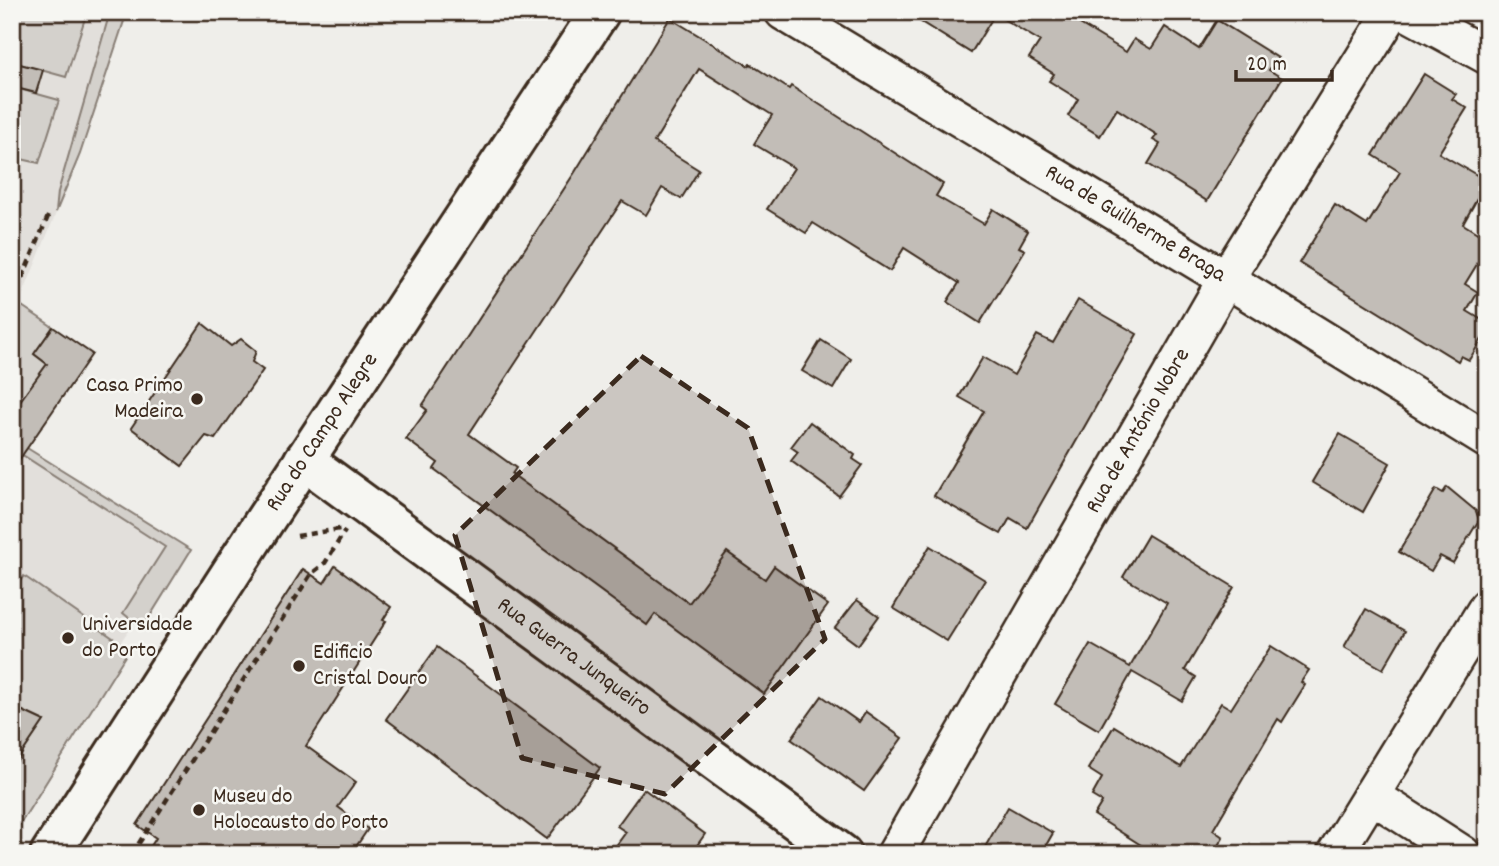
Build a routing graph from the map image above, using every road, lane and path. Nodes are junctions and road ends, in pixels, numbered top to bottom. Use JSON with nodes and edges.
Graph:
{"nodes":[{"id":1,"x":600,"y":12,"type":"edge"},
{"id":2,"x":783,"y":12,"type":"edge"},
{"id":3,"x":1392,"y":12,"type":"edge"},
{"id":4,"x":1406,"y":12,"type":"edge"},
{"id":5,"x":1487,"y":57,"type":"edge"},
{"id":6,"x":48,"y":214,"type":"dead end"},
{"id":7,"x":1226,"y":279,"type":"junction"},
{"id":8,"x":13,"y":300,"type":"edge"},
{"id":9,"x":1487,"y":440,"type":"edge"},
{"id":10,"x":304,"y":460,"type":"junction"},
{"id":11,"x":293,"y":537,"type":"dead end"},
{"id":12,"x":1487,"y":607,"type":"edge"},
{"id":13,"x":1371,"y":796,"type":"junction"},
{"id":14,"x":50,"y":854,"type":"edge"},
{"id":15,"x":132,"y":854,"type":"edge"},
{"id":16,"x":842,"y":854,"type":"edge"},
{"id":17,"x":895,"y":854,"type":"edge"},
{"id":18,"x":1335,"y":854,"type":"edge"},
{"id":19,"x":1463,"y":854,"type":"edge"}],
"edges":[{"from":1,"to":10,"type":"main road","name":"Rua do Campo Alegre"},
{"from":2,"to":7,"type":"street","name":"Rua de Guilherme Braga"},
{"from":3,"to":7,"type":"street","name":"Rua de António Nobre"},
{"from":4,"to":5,"type":"street"},
{"from":6,"to":8,"type":"path"},
{"from":7,"to":9,"type":"street","name":"Rua de Guilherme Braga"},
{"from":7,"to":17,"type":"street","name":"Rua de António Nobre"},
{"from":10,"to":14,"type":"main road","name":"Rua do Campo Alegre"},
{"from":10,"to":16,"type":"main road","name":"Rua Guerra Junqueiro"},
{"from":11,"to":15,"type":"path"},
{"from":12,"to":13,"type":"street"},
{"from":13,"to":18,"type":"street"},
{"from":13,"to":19,"type":"street"}]}
